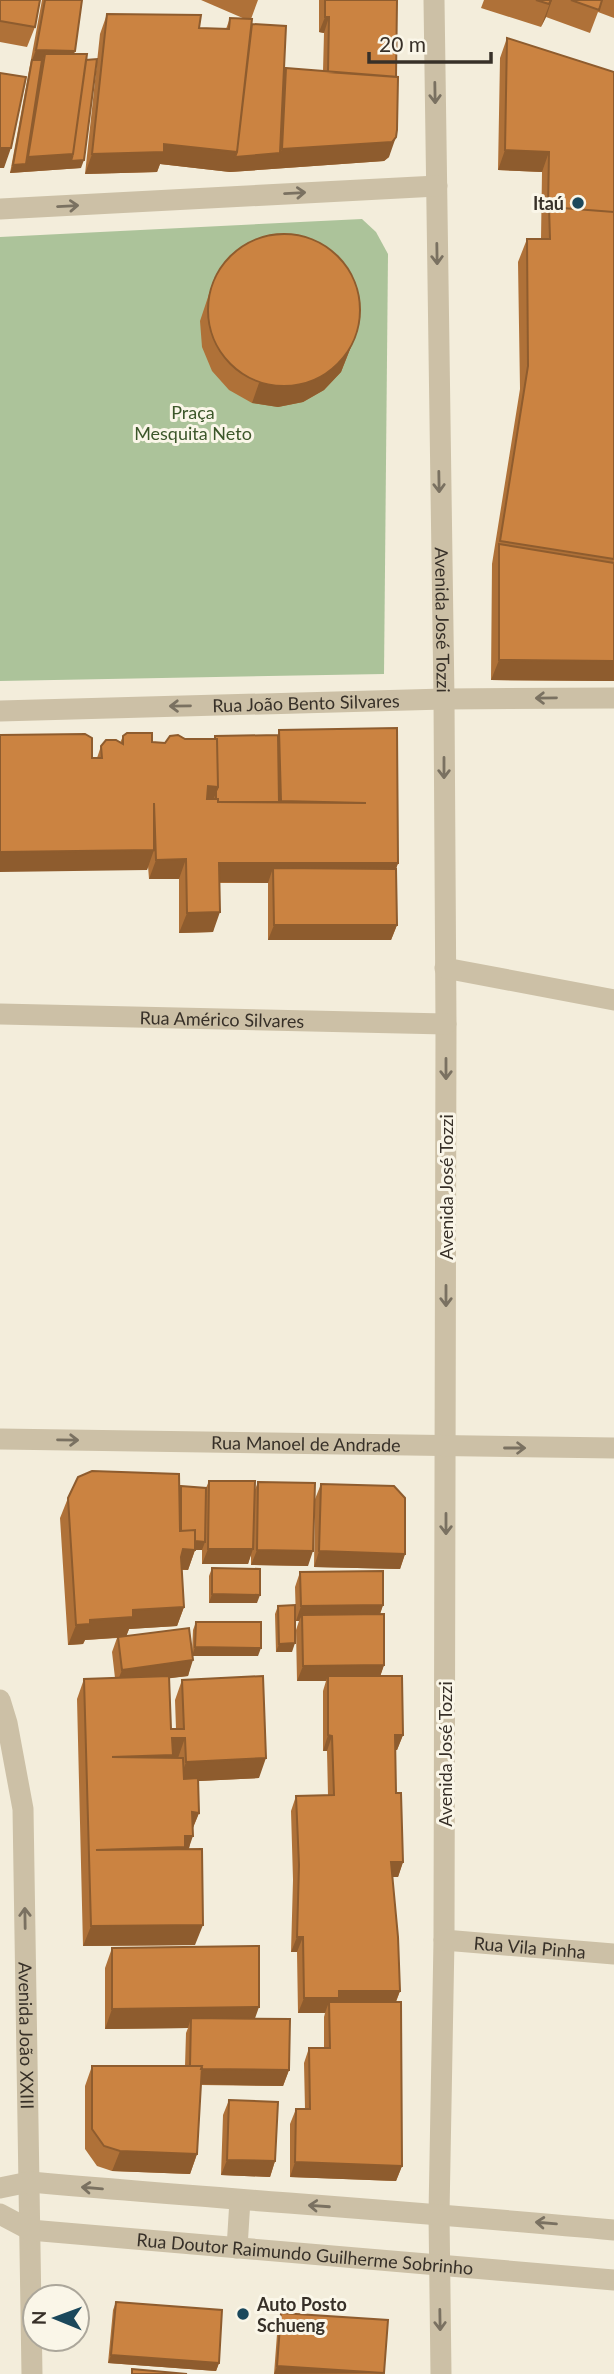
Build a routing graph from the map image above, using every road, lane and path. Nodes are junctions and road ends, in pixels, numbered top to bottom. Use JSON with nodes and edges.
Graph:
{"nodes":[{"id":1,"x":434,"y":0,"type":"edge"},
{"id":2,"x":437,"y":186,"type":"junction"},
{"id":3,"x":0,"y":209,"type":"edge"},
{"id":4,"x":614,"y":698,"type":"edge"},
{"id":5,"x":444,"y":699,"type":"junction"},
{"id":6,"x":0,"y":711,"type":"edge"},
{"id":7,"x":445,"y":968,"type":"junction"},
{"id":8,"x":614,"y":1000,"type":"edge"},
{"id":9,"x":0,"y":1014,"type":"edge"},
{"id":10,"x":446,"y":1024,"type":"junction"},
{"id":11,"x":0,"y":1439,"type":"edge"},
{"id":12,"x":446,"y":1447,"type":"junction"},
{"id":13,"x":614,"y":1448,"type":"edge"},
{"id":14,"x":0,"y":1700,"type":"edge"},
{"id":15,"x":444,"y":1940,"type":"junction"},
{"id":16,"x":614,"y":1954,"type":"edge"},
{"id":17,"x":29,"y":2182,"type":"junction"},
{"id":18,"x":0,"y":2188,"type":"edge"},
{"id":19,"x":240,"y":2200,"type":"junction"},
{"id":20,"x":0,"y":2214,"type":"edge"},
{"id":21,"x":439,"y":2214,"type":"junction"},
{"id":22,"x":30,"y":2230,"type":"junction"},
{"id":23,"x":614,"y":2230,"type":"edge"},
{"id":24,"x":237,"y":2248,"type":"junction"},
{"id":25,"x":439,"y":2266,"type":"junction"},
{"id":26,"x":614,"y":2280,"type":"edge"},
{"id":27,"x":32,"y":2374,"type":"edge"},
{"id":28,"x":441,"y":2374,"type":"edge"}],
"edges":[{"from":1,"to":2,"type":"street","name":"Avenida José Tozzi","one_way":true},
{"from":3,"to":2,"type":"street","one_way":true},
{"from":2,"to":5,"type":"street","name":"Avenida José Tozzi","one_way":true},
{"from":4,"to":5,"type":"street","name":"Rua João Bento Silvares","one_way":true},
{"from":5,"to":6,"type":"street","name":"Rua João Bento Silvares","one_way":true},
{"from":5,"to":7,"type":"street","name":"Avenida José Tozzi","one_way":true},
{"from":7,"to":8,"type":"street"},
{"from":7,"to":10,"type":"street","name":"Avenida José Tozzi"},
{"from":9,"to":10,"type":"street","name":"Rua Américo Silvares"},
{"from":10,"to":12,"type":"street","name":"Avenida José Tozzi","one_way":true},
{"from":11,"to":12,"type":"street","name":"Rua Manoel de Andrade","one_way":true},
{"from":12,"to":13,"type":"street","name":"Rua Manoel de Andrade","one_way":true},
{"from":12,"to":15,"type":"street","name":"Avenida José Tozzi","one_way":true},
{"from":17,"to":14,"type":"street","name":"Avenida João XXIII","one_way":true},
{"from":15,"to":16,"type":"street","name":"Rua Vila Pinha"},
{"from":15,"to":21,"type":"street","name":"Avenida José Tozzi"},
{"from":17,"to":18,"type":"street"},
{"from":19,"to":17,"type":"street","one_way":true},
{"from":17,"to":22,"type":"street","name":"Avenida João XXIII"},
{"from":21,"to":19,"type":"street","one_way":true},
{"from":19,"to":24,"type":"street"},
{"from":20,"to":22,"type":"street","name":"Rua Doutor Raimundo Guilherme Sobrinho"},
{"from":23,"to":21,"type":"street","one_way":true},
{"from":21,"to":25,"type":"street","name":"Avenida José Tozzi"},
{"from":22,"to":24,"type":"street","name":"Rua Doutor Raimundo Guilherme Sobrinho"},
{"from":22,"to":27,"type":"street","name":"Avenida João XXIII"},
{"from":24,"to":25,"type":"street","name":"Rua Doutor Raimundo Guilherme Sobrinho"},
{"from":25,"to":26,"type":"street","name":"Rua Doutor Raimundo Guilherme Sobrinho"},
{"from":25,"to":28,"type":"street","name":"Avenida José Tozzi","one_way":true}]}
